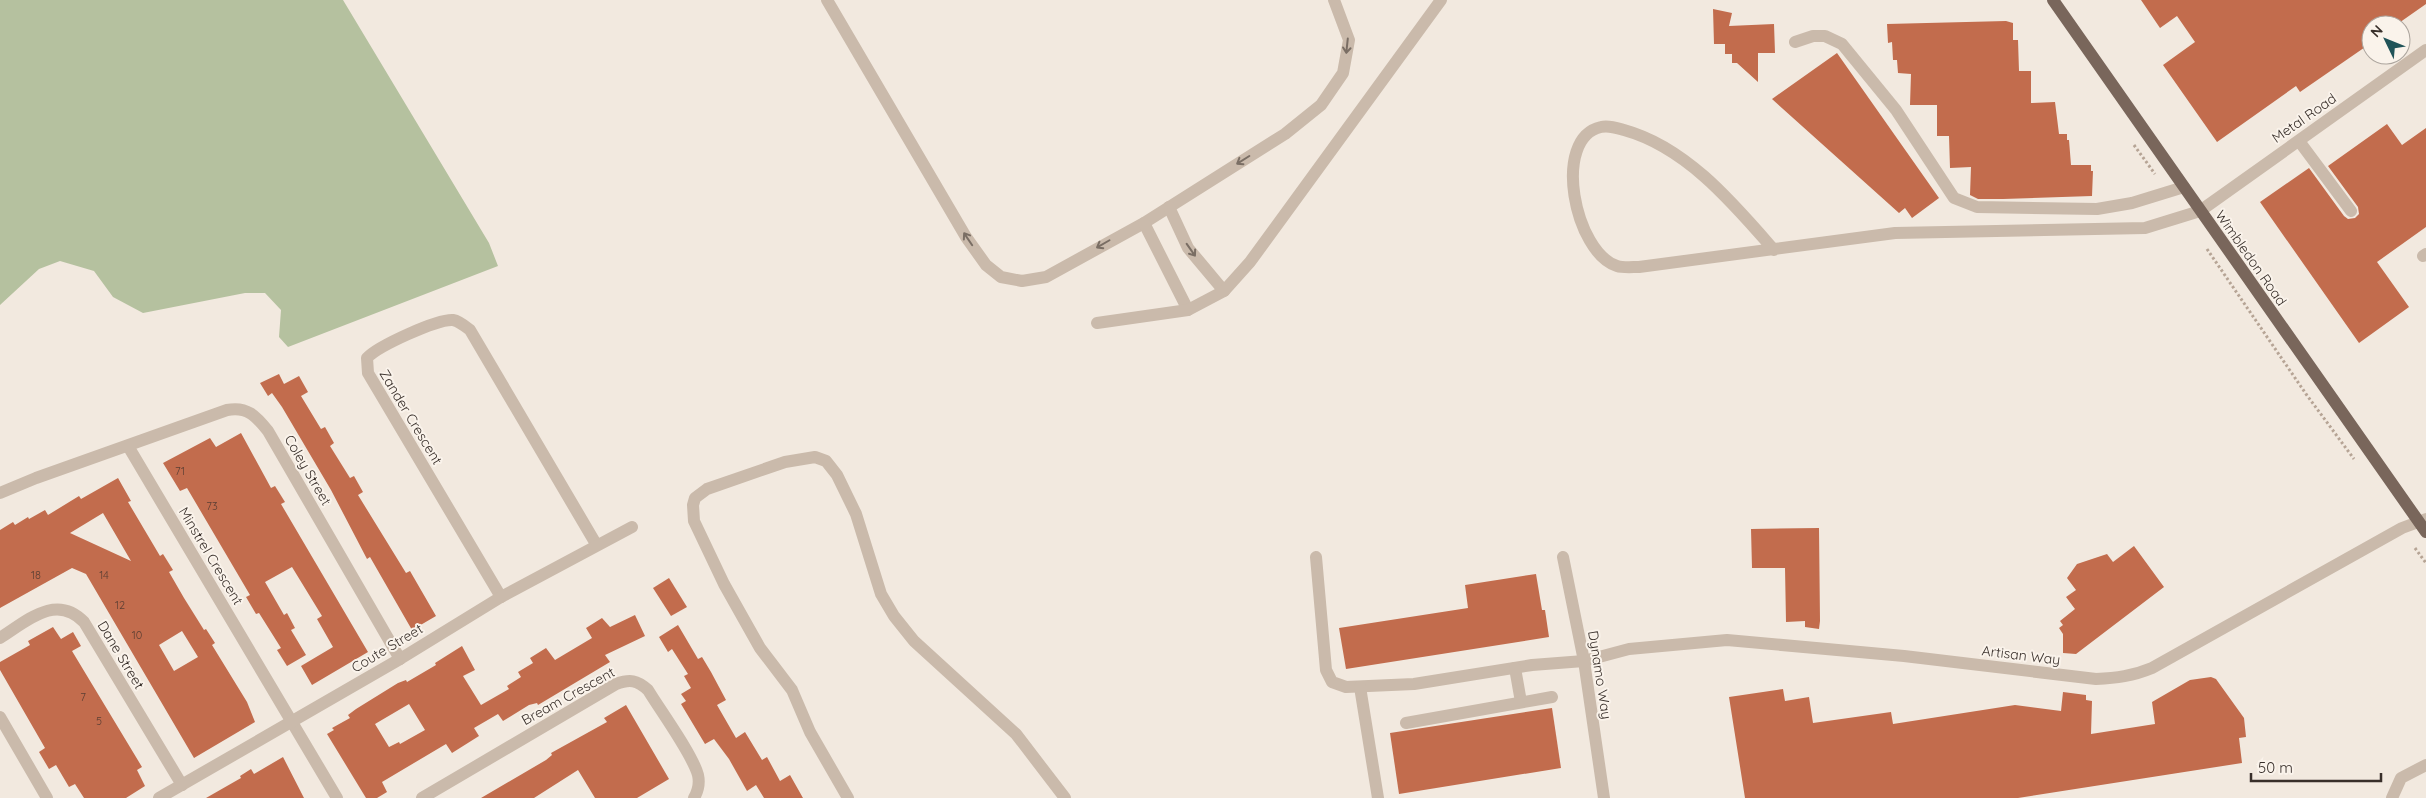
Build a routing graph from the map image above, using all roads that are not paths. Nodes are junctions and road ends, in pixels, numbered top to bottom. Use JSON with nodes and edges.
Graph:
{"nodes":[{"id":1,"x":827,"y":0,"type":"edge"},
{"id":2,"x":1334,"y":0,"type":"edge"},
{"id":3,"x":1441,"y":0,"type":"edge"},
{"id":4,"x":2054,"y":0,"type":"edge"},
{"id":5,"x":1795,"y":42,"type":"dead end"},
{"id":6,"x":2426,"y":50,"type":"edge"},
{"id":7,"x":2299,"y":141,"type":"junction"},
{"id":8,"x":2184,"y":187,"type":"junction"},
{"id":9,"x":1169,"y":207,"type":"junction"},
{"id":10,"x":2200,"y":211,"type":"junction"},
{"id":11,"x":2350,"y":211,"type":"dead end"},
{"id":12,"x":1144,"y":223,"type":"junction"},
{"id":13,"x":1774,"y":250,"type":"junction"},
{"id":14,"x":1224,"y":291,"type":"junction"},
{"id":15,"x":1188,"y":310,"type":"junction"},
{"id":16,"x":1097,"y":324,"type":"dead end"},
{"id":17,"x":128,"y":446,"type":"junction"},
{"id":18,"x":0,"y":493,"type":"edge"},
{"id":19,"x":2424,"y":524,"type":"edge"},
{"id":20,"x":632,"y":527,"type":"dead end"},
{"id":21,"x":596,"y":544,"type":"junction"},
{"id":22,"x":1316,"y":557,"type":"dead end"},
{"id":23,"x":1562,"y":557,"type":"dead end"},
{"id":24,"x":501,"y":597,"type":"junction"},
{"id":25,"x":0,"y":638,"type":"edge"},
{"id":26,"x":400,"y":659,"type":"junction"},
{"id":27,"x":1584,"y":660,"type":"junction"},
{"id":28,"x":1515,"y":668,"type":"junction"},
{"id":29,"x":1360,"y":686,"type":"junction"},
{"id":30,"x":1552,"y":697,"type":"dead end"},
{"id":31,"x":1521,"y":702,"type":"junction"},
{"id":32,"x":0,"y":717,"type":"edge"},
{"id":33,"x":292,"y":722,"type":"junction"},
{"id":34,"x":1406,"y":723,"type":"dead end"},
{"id":35,"x":2426,"y":765,"type":"edge"},
{"id":36,"x":182,"y":785,"type":"junction"},
{"id":37,"x":47,"y":798,"type":"edge"},
{"id":38,"x":160,"y":798,"type":"edge"},
{"id":39,"x":337,"y":798,"type":"edge"},
{"id":40,"x":422,"y":798,"type":"edge"},
{"id":41,"x":694,"y":798,"type":"edge"},
{"id":42,"x":848,"y":798,"type":"edge"},
{"id":43,"x":1065,"y":798,"type":"edge"},
{"id":44,"x":1378,"y":798,"type":"edge"},
{"id":45,"x":1604,"y":798,"type":"edge"},
{"id":46,"x":2392,"y":798,"type":"edge"}],
"edges":[{"from":12,"to":1,"type":"street","one_way":true},
{"from":2,"to":9,"type":"street","one_way":true},
{"from":3,"to":14,"type":"street"},
{"from":4,"to":8,"type":"main road","name":"Wimbledon Road"},
{"from":5,"to":8,"type":"street"},
{"from":6,"to":7,"type":"street","name":"Metal Road"},
{"from":7,"to":10,"type":"street","name":"Metal Road"},
{"from":7,"to":11,"type":"street"},
{"from":8,"to":10,"type":"main road","name":"Wimbledon Road"},
{"from":9,"to":12,"type":"street"},
{"from":9,"to":14,"type":"street","one_way":true},
{"from":10,"to":13,"type":"street","name":"Metal Road"},
{"from":10,"to":19,"type":"main road","name":"Wimbledon Road"},
{"from":12,"to":15,"type":"street"},
{"from":13,"to":13,"type":"street","name":"Metal Road"},
{"from":14,"to":15,"type":"street"},
{"from":15,"to":16,"type":"street"},
{"from":17,"to":18,"type":"street"},
{"from":17,"to":26,"type":"street","name":"Coley Street"},
{"from":17,"to":33,"type":"street","name":"Minstrel Crescent"},
{"from":19,"to":27,"type":"street","name":"Artisan Way"},
{"from":20,"to":21,"type":"street","name":"Coute Street"},
{"from":21,"to":24,"type":"street","name":"Coute Street"},
{"from":21,"to":24,"type":"street","name":"Zander Crescent"},
{"from":22,"to":29,"type":"street","name":"Artisan Way"},
{"from":23,"to":27,"type":"street","name":"Dynamo Way"},
{"from":24,"to":26,"type":"street","name":"Coute Street"},
{"from":25,"to":36,"type":"street","name":"Dane Street"},
{"from":26,"to":33,"type":"street","name":"Coute Street"},
{"from":27,"to":28,"type":"street","name":"Artisan Way"},
{"from":27,"to":45,"type":"street","name":"Dynamo Way"},
{"from":28,"to":29,"type":"street","name":"Artisan Way"},
{"from":28,"to":31,"type":"street"},
{"from":29,"to":44,"type":"street"},
{"from":30,"to":31,"type":"street"},
{"from":31,"to":34,"type":"street"},
{"from":32,"to":37,"type":"street"},
{"from":33,"to":36,"type":"street","name":"Coute Street"},
{"from":33,"to":39,"type":"street","name":"Minstrel Crescent"},
{"from":35,"to":46,"type":"street"},
{"from":36,"to":38,"type":"street","name":"Coute Street"},
{"from":40,"to":41,"type":"street","name":"Bream Crescent"},
{"from":42,"to":43,"type":"street"}]}
